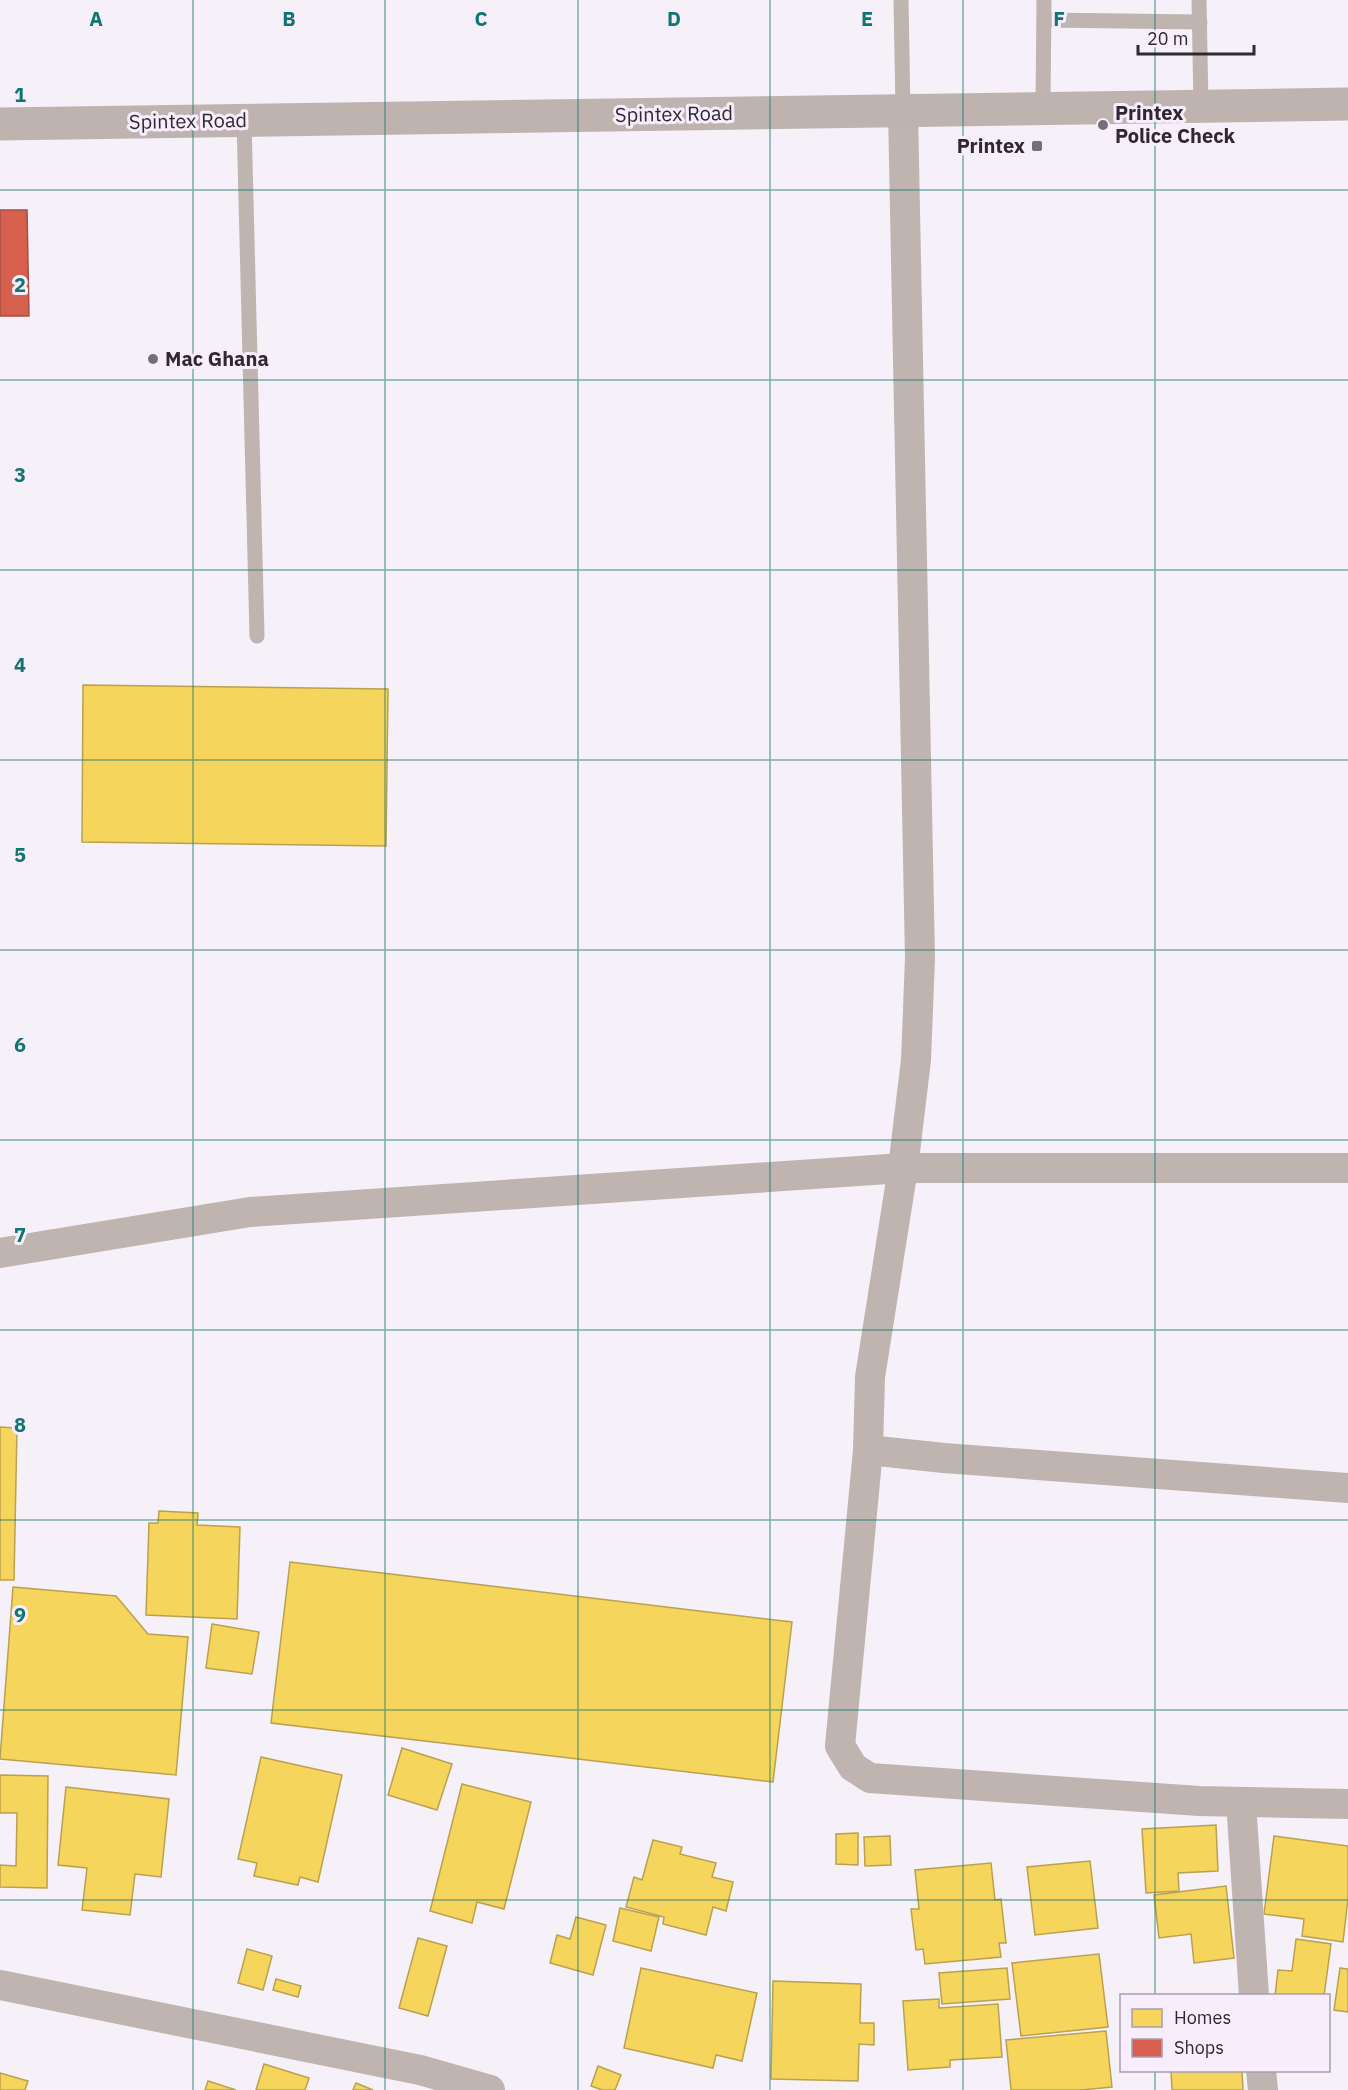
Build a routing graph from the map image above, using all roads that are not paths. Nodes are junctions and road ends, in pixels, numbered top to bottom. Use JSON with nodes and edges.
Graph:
{"nodes":[{"id":1,"x":901,"y":0,"type":"edge"},
{"id":2,"x":1044,"y":0,"type":"edge"},
{"id":3,"x":1199,"y":0,"type":"edge"},
{"id":4,"x":1044,"y":20,"type":"junction"},
{"id":5,"x":1200,"y":22,"type":"junction"},
{"id":6,"x":1348,"y":104,"type":"edge"},
{"id":7,"x":1201,"y":105,"type":"junction"},
{"id":8,"x":1043,"y":108,"type":"junction"},
{"id":9,"x":903,"y":110,"type":"junction"},
{"id":10,"x":244,"y":120,"type":"junction"},
{"id":11,"x":0,"y":124,"type":"edge"},
{"id":12,"x":257,"y":636,"type":"dead end"},
{"id":13,"x":903,"y":1168,"type":"junction"},
{"id":14,"x":1348,"y":1168,"type":"edge"},
{"id":15,"x":0,"y":1253,"type":"edge"},
{"id":16,"x":868,"y":1450,"type":"junction"},
{"id":17,"x":1348,"y":1488,"type":"edge"},
{"id":18,"x":1241,"y":1802,"type":"junction"},
{"id":19,"x":1348,"y":1803,"type":"edge"},
{"id":20,"x":0,"y":1985,"type":"edge"},
{"id":21,"x":1254,"y":1994,"type":"edge"},
{"id":22,"x":1261,"y":2072,"type":"edge"},
{"id":23,"x":490,"y":2090,"type":"edge"},
{"id":24,"x":1263,"y":2090,"type":"edge"}],
"edges":[{"from":1,"to":9,"type":"lane"},
{"from":2,"to":4,"type":"lane"},
{"from":3,"to":5,"type":"lane"},
{"from":4,"to":5,"type":"lane"},
{"from":4,"to":8,"type":"lane"},
{"from":5,"to":7,"type":"lane"},
{"from":6,"to":7,"type":"main road","name":"Spintex Road"},
{"from":7,"to":8,"type":"main road","name":"Spintex Road"},
{"from":8,"to":9,"type":"main road","name":"Spintex Road"},
{"from":9,"to":10,"type":"main road","name":"Spintex Road"},
{"from":9,"to":13,"type":"street"},
{"from":10,"to":11,"type":"main road","name":"Spintex Road"},
{"from":10,"to":12,"type":"lane"},
{"from":13,"to":14,"type":"street"},
{"from":13,"to":15,"type":"street"},
{"from":13,"to":16,"type":"street"},
{"from":16,"to":17,"type":"street"},
{"from":16,"to":18,"type":"street"},
{"from":18,"to":19,"type":"street"},
{"from":18,"to":21,"type":"street"},
{"from":20,"to":23,"type":"street"},
{"from":22,"to":24,"type":"street"}]}
